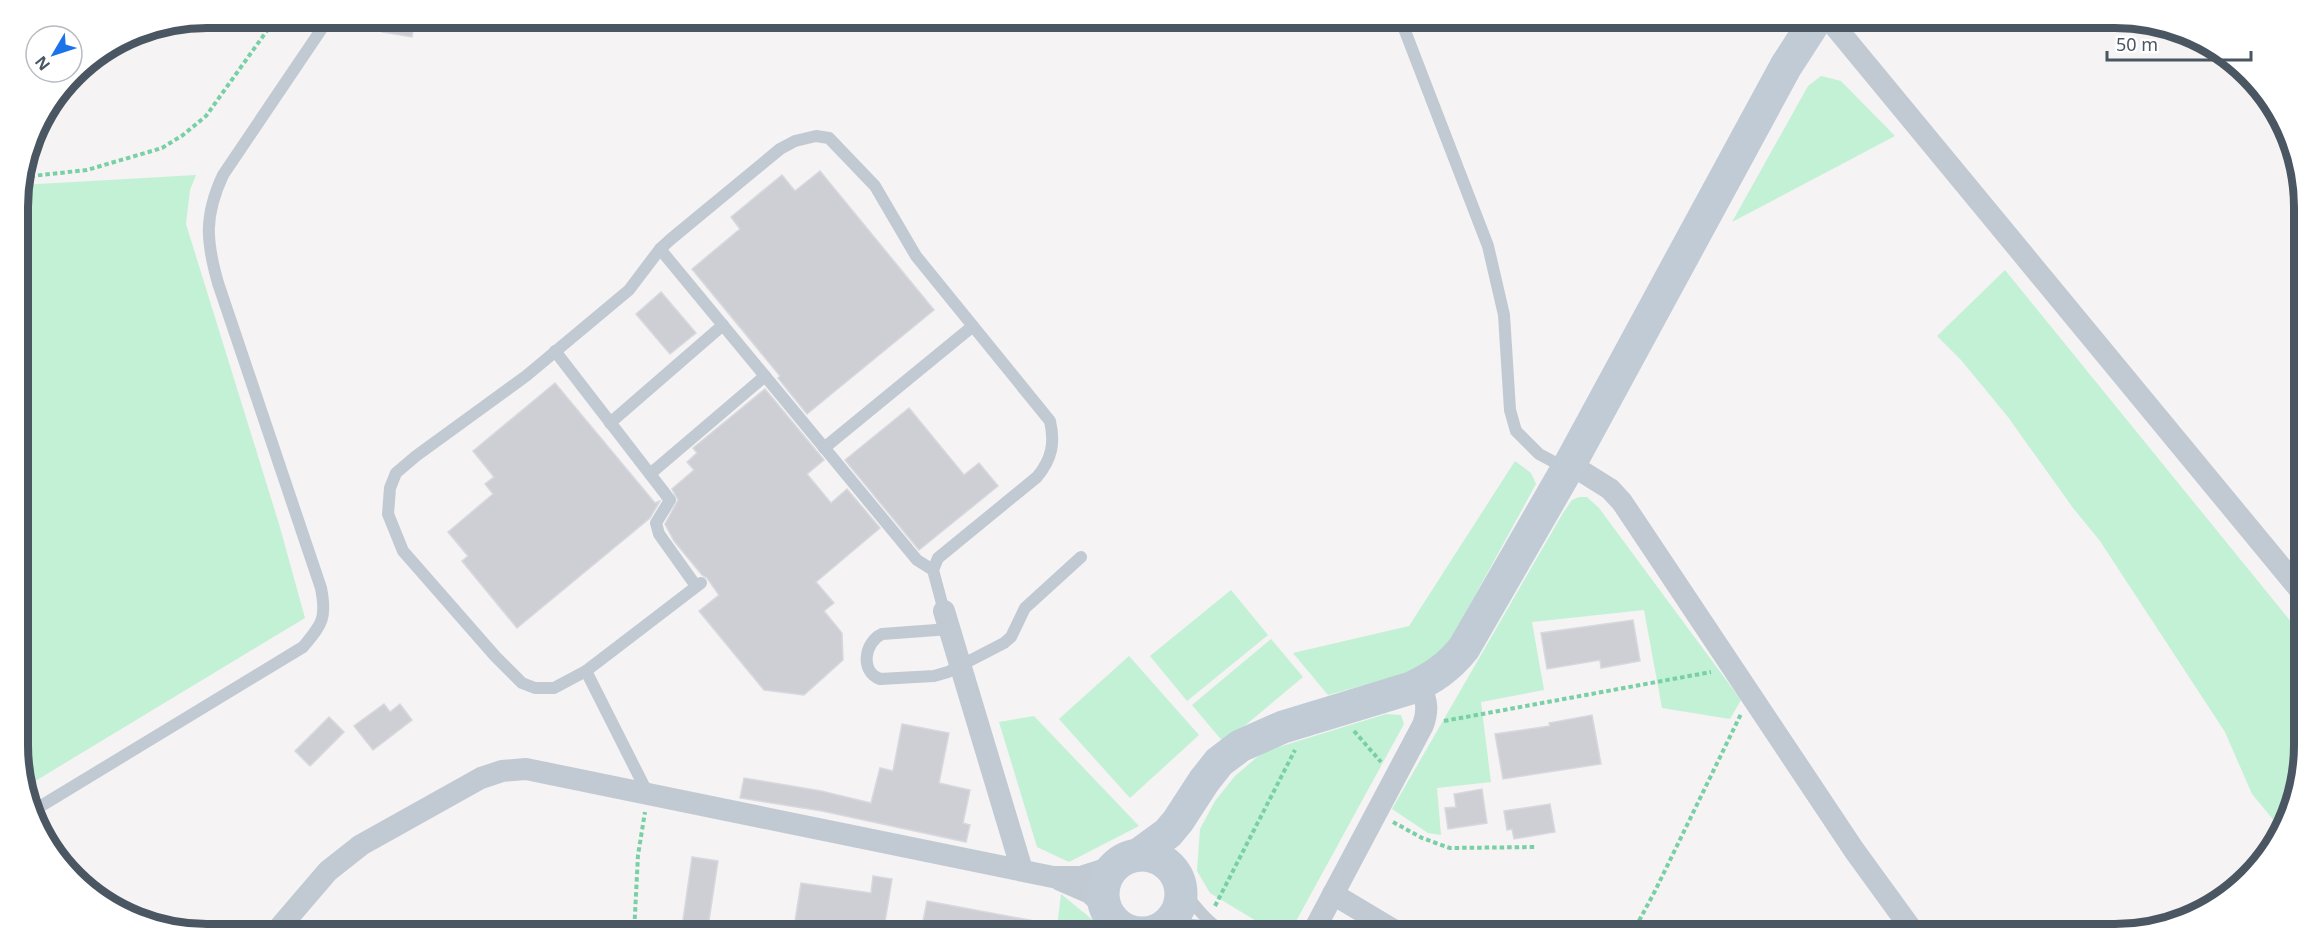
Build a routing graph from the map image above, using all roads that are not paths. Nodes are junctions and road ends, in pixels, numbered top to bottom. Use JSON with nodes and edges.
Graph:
{"nodes":[{"id":1,"x":1404,"y":28,"type":"edge"},
{"id":2,"x":1810,"y":28,"type":"edge"},
{"id":3,"x":1836,"y":28,"type":"edge"},
{"id":4,"x":321,"y":29,"type":"edge"},
{"id":5,"x":660,"y":249,"type":"junction"},
{"id":6,"x":723,"y":325,"type":"junction"},
{"id":7,"x":973,"y":326,"type":"junction"},
{"id":8,"x":555,"y":351,"type":"junction"},
{"id":9,"x":765,"y":376,"type":"junction"},
{"id":10,"x":610,"y":423,"type":"junction"},
{"id":11,"x":824,"y":448,"type":"junction"},
{"id":12,"x":1568,"y":466,"type":"junction"},
{"id":13,"x":650,"y":474,"type":"junction"},
{"id":14,"x":1081,"y":557,"type":"dead end"},
{"id":15,"x":933,"y":570,"type":"junction"},
{"id":16,"x":2294,"y":583,"type":"edge"},
{"id":17,"x":947,"y":620,"type":"junction"},
{"id":18,"x":961,"y":666,"type":"junction"},
{"id":19,"x":586,"y":671,"type":"junction"},
{"id":20,"x":1420,"y":683,"type":"junction"},
{"id":21,"x":648,"y":794,"type":"junction"},
{"id":22,"x":40,"y":807,"type":"edge"},
{"id":23,"x":1178,"y":821,"type":"junction"},
{"id":24,"x":1126,"y":860,"type":"junction"},
{"id":25,"x":1022,"y":870,"type":"junction"},
{"id":26,"x":1053,"y":877,"type":"junction"},
{"id":27,"x":1180,"y":884,"type":"junction"},
{"id":28,"x":1333,"y":894,"type":"junction"},
{"id":29,"x":1114,"y":922,"type":"edge"},
{"id":30,"x":1167,"y":923,"type":"edge"},
{"id":31,"x":1214,"y":923,"type":"edge"},
{"id":32,"x":1318,"y":923,"type":"edge"},
{"id":33,"x":1382,"y":923,"type":"edge"},
{"id":34,"x":1906,"y":923,"type":"edge"},
{"id":35,"x":283,"y":924,"type":"edge"}],
"edges":[{"from":1,"to":12,"type":"lane"},
{"from":2,"to":12,"type":"street"},
{"from":3,"to":16,"type":"street"},
{"from":4,"to":22,"type":"lane"},
{"from":5,"to":6,"type":"lane"},
{"from":5,"to":7,"type":"lane"},
{"from":5,"to":8,"type":"lane"},
{"from":6,"to":9,"type":"lane"},
{"from":6,"to":10,"type":"lane"},
{"from":7,"to":11,"type":"lane"},
{"from":7,"to":15,"type":"lane"},
{"from":8,"to":10,"type":"lane"},
{"from":8,"to":19,"type":"lane"},
{"from":9,"to":11,"type":"lane"},
{"from":9,"to":13,"type":"lane"},
{"from":10,"to":13,"type":"lane"},
{"from":11,"to":15,"type":"lane"},
{"from":12,"to":20,"type":"street"},
{"from":12,"to":34,"type":"street"},
{"from":13,"to":19,"type":"lane"},
{"from":14,"to":18,"type":"lane"},
{"from":15,"to":17,"type":"lane"},
{"from":17,"to":18,"type":"street"},
{"from":17,"to":18,"type":"lane"},
{"from":18,"to":25,"type":"street"},
{"from":19,"to":21,"type":"lane"},
{"from":20,"to":23,"type":"street"},
{"from":20,"to":28,"type":"street"},
{"from":21,"to":25,"type":"street"},
{"from":21,"to":35,"type":"street"},
{"from":23,"to":24,"type":"street"},
{"from":23,"to":27,"type":"street"},
{"from":24,"to":26,"type":"street"},
{"from":24,"to":27,"type":"street"},
{"from":24,"to":29,"type":"street"},
{"from":25,"to":26,"type":"street"},
{"from":26,"to":29,"type":"street"},
{"from":27,"to":30,"type":"street"},
{"from":27,"to":31,"type":"lane"},
{"from":28,"to":32,"type":"street"},
{"from":28,"to":33,"type":"street"}]}
